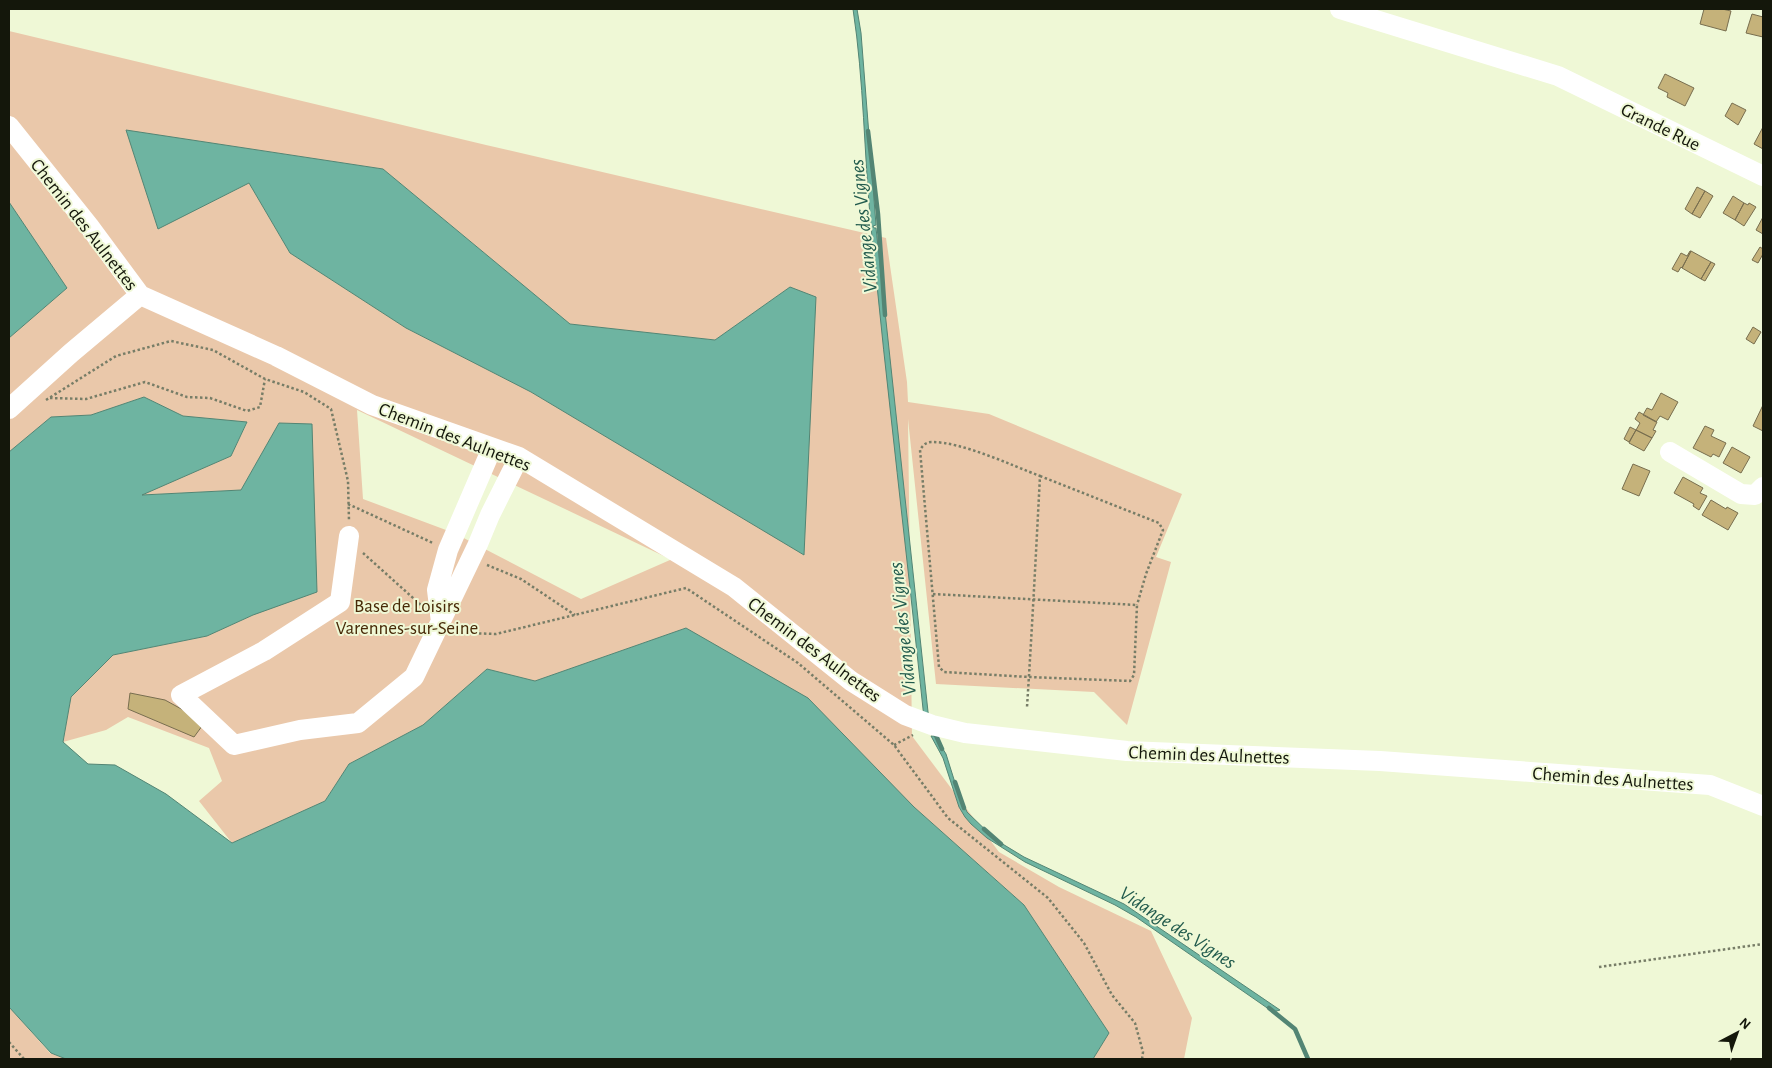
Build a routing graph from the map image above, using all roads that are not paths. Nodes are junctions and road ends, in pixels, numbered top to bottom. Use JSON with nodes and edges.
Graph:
{"nodes":[{"id":1,"x":1340,"y":9,"type":"edge"},
{"id":2,"x":9,"y":126,"type":"edge"},
{"id":3,"x":1763,"y":176,"type":"edge"},
{"id":4,"x":140,"y":296,"type":"junction"},
{"id":5,"x":9,"y":409,"type":"edge"},
{"id":6,"x":492,"y":448,"type":"junction"},
{"id":7,"x":1670,"y":452,"type":"dead end"},
{"id":8,"x":519,"y":457,"type":"junction"},
{"id":9,"x":1759,"y":491,"type":"edge"},
{"id":10,"x":349,"y":536,"type":"road end"},
{"id":11,"x":441,"y":622,"type":"junction"},
{"id":12,"x":1763,"y":806,"type":"edge"}],
"edges":[{"from":1,"to":3,"type":"street","name":"Grande Rue"},
{"from":2,"to":4,"type":"street","name":"Chemin des Aulnettes"},
{"from":4,"to":5,"type":"street"},
{"from":4,"to":6,"type":"street","name":"Chemin des Aulnettes"},
{"from":6,"to":8,"type":"street","name":"Chemin des Aulnettes"},
{"from":6,"to":11,"type":"street"},
{"from":7,"to":9,"type":"street"},
{"from":8,"to":11,"type":"street"},
{"from":8,"to":12,"type":"street","name":"Chemin des Aulnettes"},
{"from":10,"to":11,"type":"street"}]}
